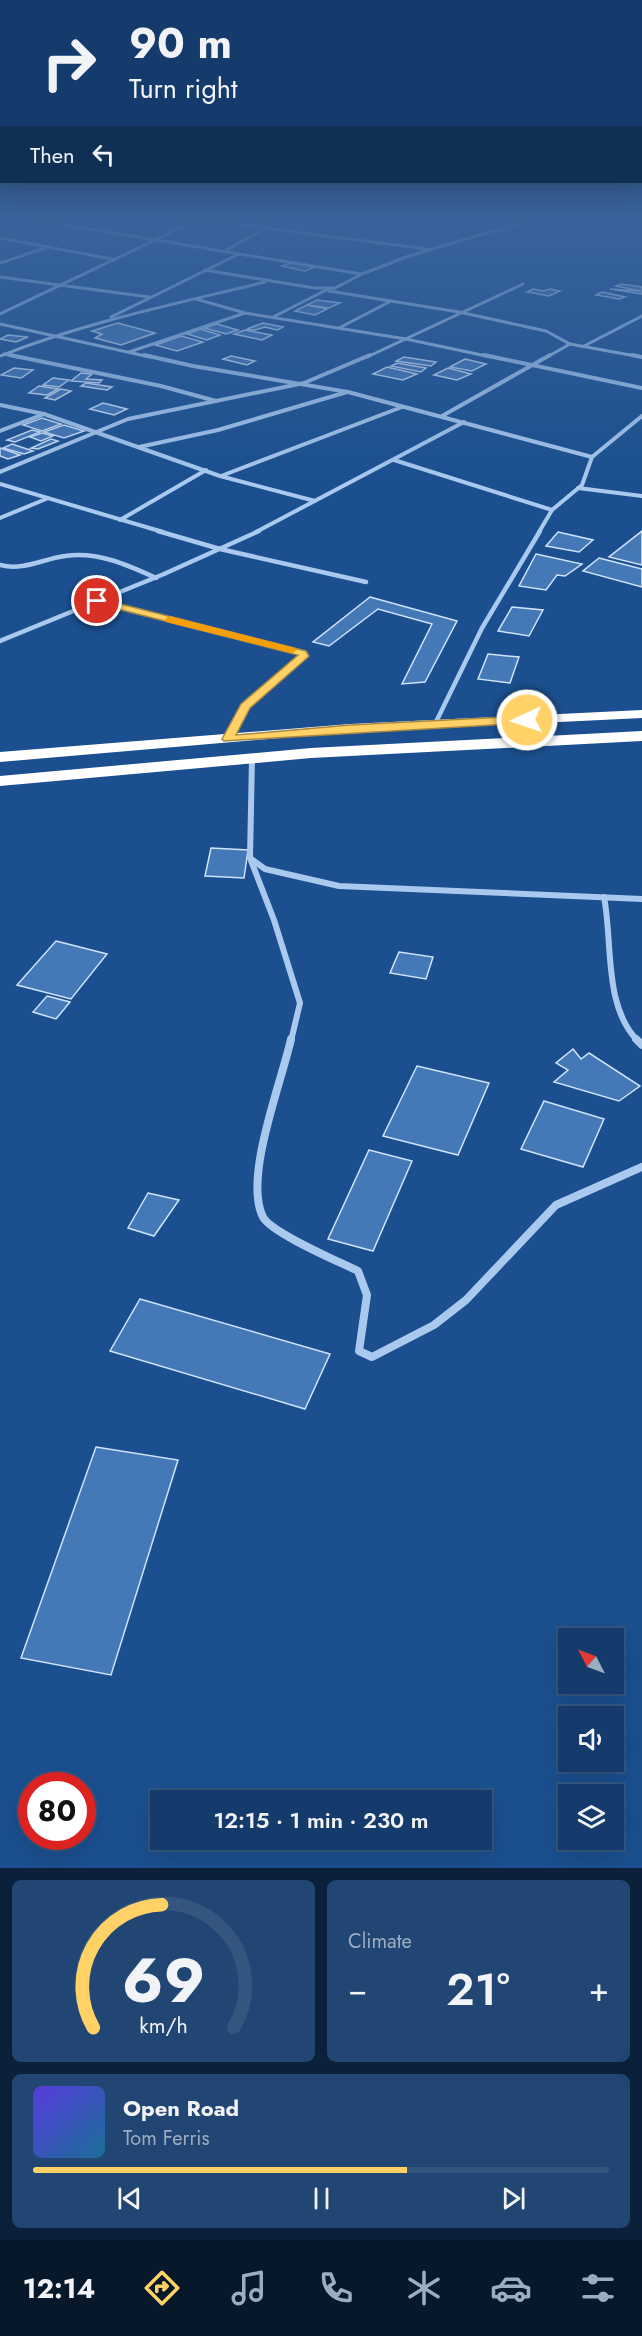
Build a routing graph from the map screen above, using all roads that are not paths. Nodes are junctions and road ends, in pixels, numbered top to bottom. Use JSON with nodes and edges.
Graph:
{"nodes":[{"id":1,"x":15,"y":306,"type":"edge"},
{"id":2,"x":131,"y":306,"type":"edge"},
{"id":3,"x":166,"y":306,"type":"edge"},
{"id":4,"x":221,"y":306,"type":"edge"},
{"id":5,"x":294,"y":306,"type":"edge"},
{"id":6,"x":381,"y":306,"type":"edge"},
{"id":7,"x":427,"y":306,"type":"edge"},
{"id":8,"x":472,"y":306,"type":"edge"},
{"id":9,"x":459,"y":312,"type":"junction"},
{"id":10,"x":245,"y":313,"type":"junction"},
{"id":11,"x":0,"y":314,"type":"edge"},
{"id":12,"x":642,"y":316,"type":"edge"},
{"id":13,"x":272,"y":317,"type":"junction"},
{"id":14,"x":99,"y":322,"type":"junction"},
{"id":15,"x":0,"y":324,"type":"edge"},
{"id":16,"x":339,"y":328,"type":"junction"},
{"id":17,"x":51,"y":336,"type":"junction"},
{"id":18,"x":406,"y":339,"type":"junction"},
{"id":19,"x":570,"y":344,"type":"junction"},
{"id":20,"x":583,"y":347,"type":"junction"},
{"id":21,"x":129,"y":352,"type":"junction"},
{"id":22,"x":1,"y":354,"type":"edge"},
{"id":23,"x":642,"y":357,"type":"edge"},
{"id":24,"x":535,"y":365,"type":"junction"},
{"id":25,"x":304,"y":383,"type":"junction"},
{"id":26,"x":642,"y":388,"type":"edge"},
{"id":27,"x":348,"y":392,"type":"junction"},
{"id":28,"x":218,"y":401,"type":"junction"},
{"id":29,"x":0,"y":405,"type":"edge"},
{"id":30,"x":404,"y":406,"type":"junction"},
{"id":31,"x":45,"y":414,"type":"junction"},
{"id":32,"x":442,"y":416,"type":"junction"},
{"id":33,"x":642,"y":416,"type":"edge"},
{"id":34,"x":464,"y":422,"type":"junction"},
{"id":35,"x":0,"y":431,"type":"edge"},
{"id":36,"x":94,"y":432,"type":"junction"},
{"id":37,"x":136,"y":447,"type":"junction"},
{"id":38,"x":592,"y":457,"type":"junction"},
{"id":39,"x":394,"y":460,"type":"junction"},
{"id":40,"x":206,"y":470,"type":"junction"},
{"id":41,"x":0,"y":472,"type":"edge"},
{"id":42,"x":220,"y":476,"type":"junction"},
{"id":43,"x":0,"y":484,"type":"edge"},
{"id":44,"x":578,"y":488,"type":"junction"},
{"id":45,"x":642,"y":496,"type":"edge"},
{"id":46,"x":46,"y":499,"type":"junction"},
{"id":47,"x":315,"y":501,"type":"junction"},
{"id":48,"x":552,"y":510,"type":"junction"},
{"id":49,"x":0,"y":518,"type":"edge"},
{"id":50,"x":120,"y":520,"type":"junction"},
{"id":51,"x":220,"y":549,"type":"junction"},
{"id":52,"x":0,"y":565,"type":"edge"},
{"id":53,"x":156,"y":578,"type":"junction"},
{"id":54,"x":366,"y":582,"type":"dead end"},
{"id":55,"x":97,"y":601,"type":"junction"},
{"id":56,"x":0,"y":640,"type":"edge"},
{"id":57,"x":642,"y":714,"type":"edge"},
{"id":58,"x":435,"y":724,"type":"junction"},
{"id":59,"x":642,"y":736,"type":"edge"},
{"id":60,"x":228,"y":739,"type":"junction"},
{"id":61,"x":0,"y":757,"type":"edge"},
{"id":62,"x":252,"y":758,"type":"junction"},
{"id":63,"x":0,"y":781,"type":"edge"},
{"id":64,"x":250,"y":858,"type":"junction"},
{"id":65,"x":604,"y":897,"type":"junction"},
{"id":66,"x":642,"y":898,"type":"edge"},
{"id":67,"x":642,"y":1045,"type":"edge"},
{"id":68,"x":642,"y":1167,"type":"edge"}],
"edges":[{"from":1,"to":11,"type":"street"},
{"from":2,"to":14,"type":"street"},
{"from":3,"to":14,"type":"street"},
{"from":4,"to":10,"type":"street"},
{"from":5,"to":13,"type":"street"},
{"from":6,"to":16,"type":"street"},
{"from":7,"to":9,"type":"street"},
{"from":8,"to":9,"type":"street"},
{"from":9,"to":18,"type":"street"},
{"from":9,"to":19,"type":"street"},
{"from":10,"to":13,"type":"street"},
{"from":10,"to":21,"type":"street"},
{"from":12,"to":20,"type":"street"},
{"from":13,"to":16,"type":"street"},
{"from":14,"to":17,"type":"street"},
{"from":15,"to":17,"type":"street"},
{"from":16,"to":18,"type":"street"},
{"from":17,"to":21,"type":"street"},
{"from":17,"to":22,"type":"street"},
{"from":18,"to":24,"type":"street"},
{"from":18,"to":25,"type":"street"},
{"from":19,"to":20,"type":"street"},
{"from":19,"to":24,"type":"street"},
{"from":20,"to":23,"type":"street"},
{"from":21,"to":25,"type":"street"},
{"from":22,"to":28,"type":"street"},
{"from":24,"to":26,"type":"street"},
{"from":24,"to":32,"type":"street"},
{"from":25,"to":27,"type":"street"},
{"from":25,"to":28,"type":"street"},
{"from":27,"to":30,"type":"street"},
{"from":27,"to":37,"type":"street"},
{"from":28,"to":36,"type":"street"},
{"from":29,"to":31,"type":"street"},
{"from":30,"to":32,"type":"street"},
{"from":30,"to":42,"type":"street"},
{"from":31,"to":35,"type":"street"},
{"from":31,"to":36,"type":"street"},
{"from":32,"to":34,"type":"street"},
{"from":33,"to":38,"type":"street"},
{"from":34,"to":38,"type":"street"},
{"from":34,"to":39,"type":"street"},
{"from":36,"to":37,"type":"street"},
{"from":36,"to":41,"type":"street"},
{"from":37,"to":40,"type":"street"},
{"from":38,"to":44,"type":"street"},
{"from":39,"to":47,"type":"street"},
{"from":39,"to":48,"type":"street"},
{"from":40,"to":42,"type":"street"},
{"from":40,"to":50,"type":"street"},
{"from":42,"to":47,"type":"street"},
{"from":43,"to":46,"type":"street"},
{"from":44,"to":45,"type":"street"},
{"from":44,"to":48,"type":"street"},
{"from":46,"to":49,"type":"street"},
{"from":46,"to":50,"type":"street"},
{"from":47,"to":51,"type":"street"},
{"from":48,"to":58,"type":"street"},
{"from":50,"to":51,"type":"street"},
{"from":51,"to":53,"type":"street"},
{"from":51,"to":54,"type":"street"},
{"from":52,"to":53,"type":"street"},
{"from":53,"to":55,"type":"street"},
{"from":55,"to":56,"type":"street"},
{"from":55,"to":60,"type":"street"},
{"from":57,"to":58,"type":"highway"},
{"from":58,"to":60,"type":"highway"},
{"from":59,"to":62,"type":"highway"},
{"from":60,"to":61,"type":"highway"},
{"from":62,"to":63,"type":"highway"},
{"from":62,"to":64,"type":"street"},
{"from":64,"to":65,"type":"street"},
{"from":64,"to":68,"type":"street"},
{"from":65,"to":66,"type":"street"},
{"from":65,"to":67,"type":"street"}]}
